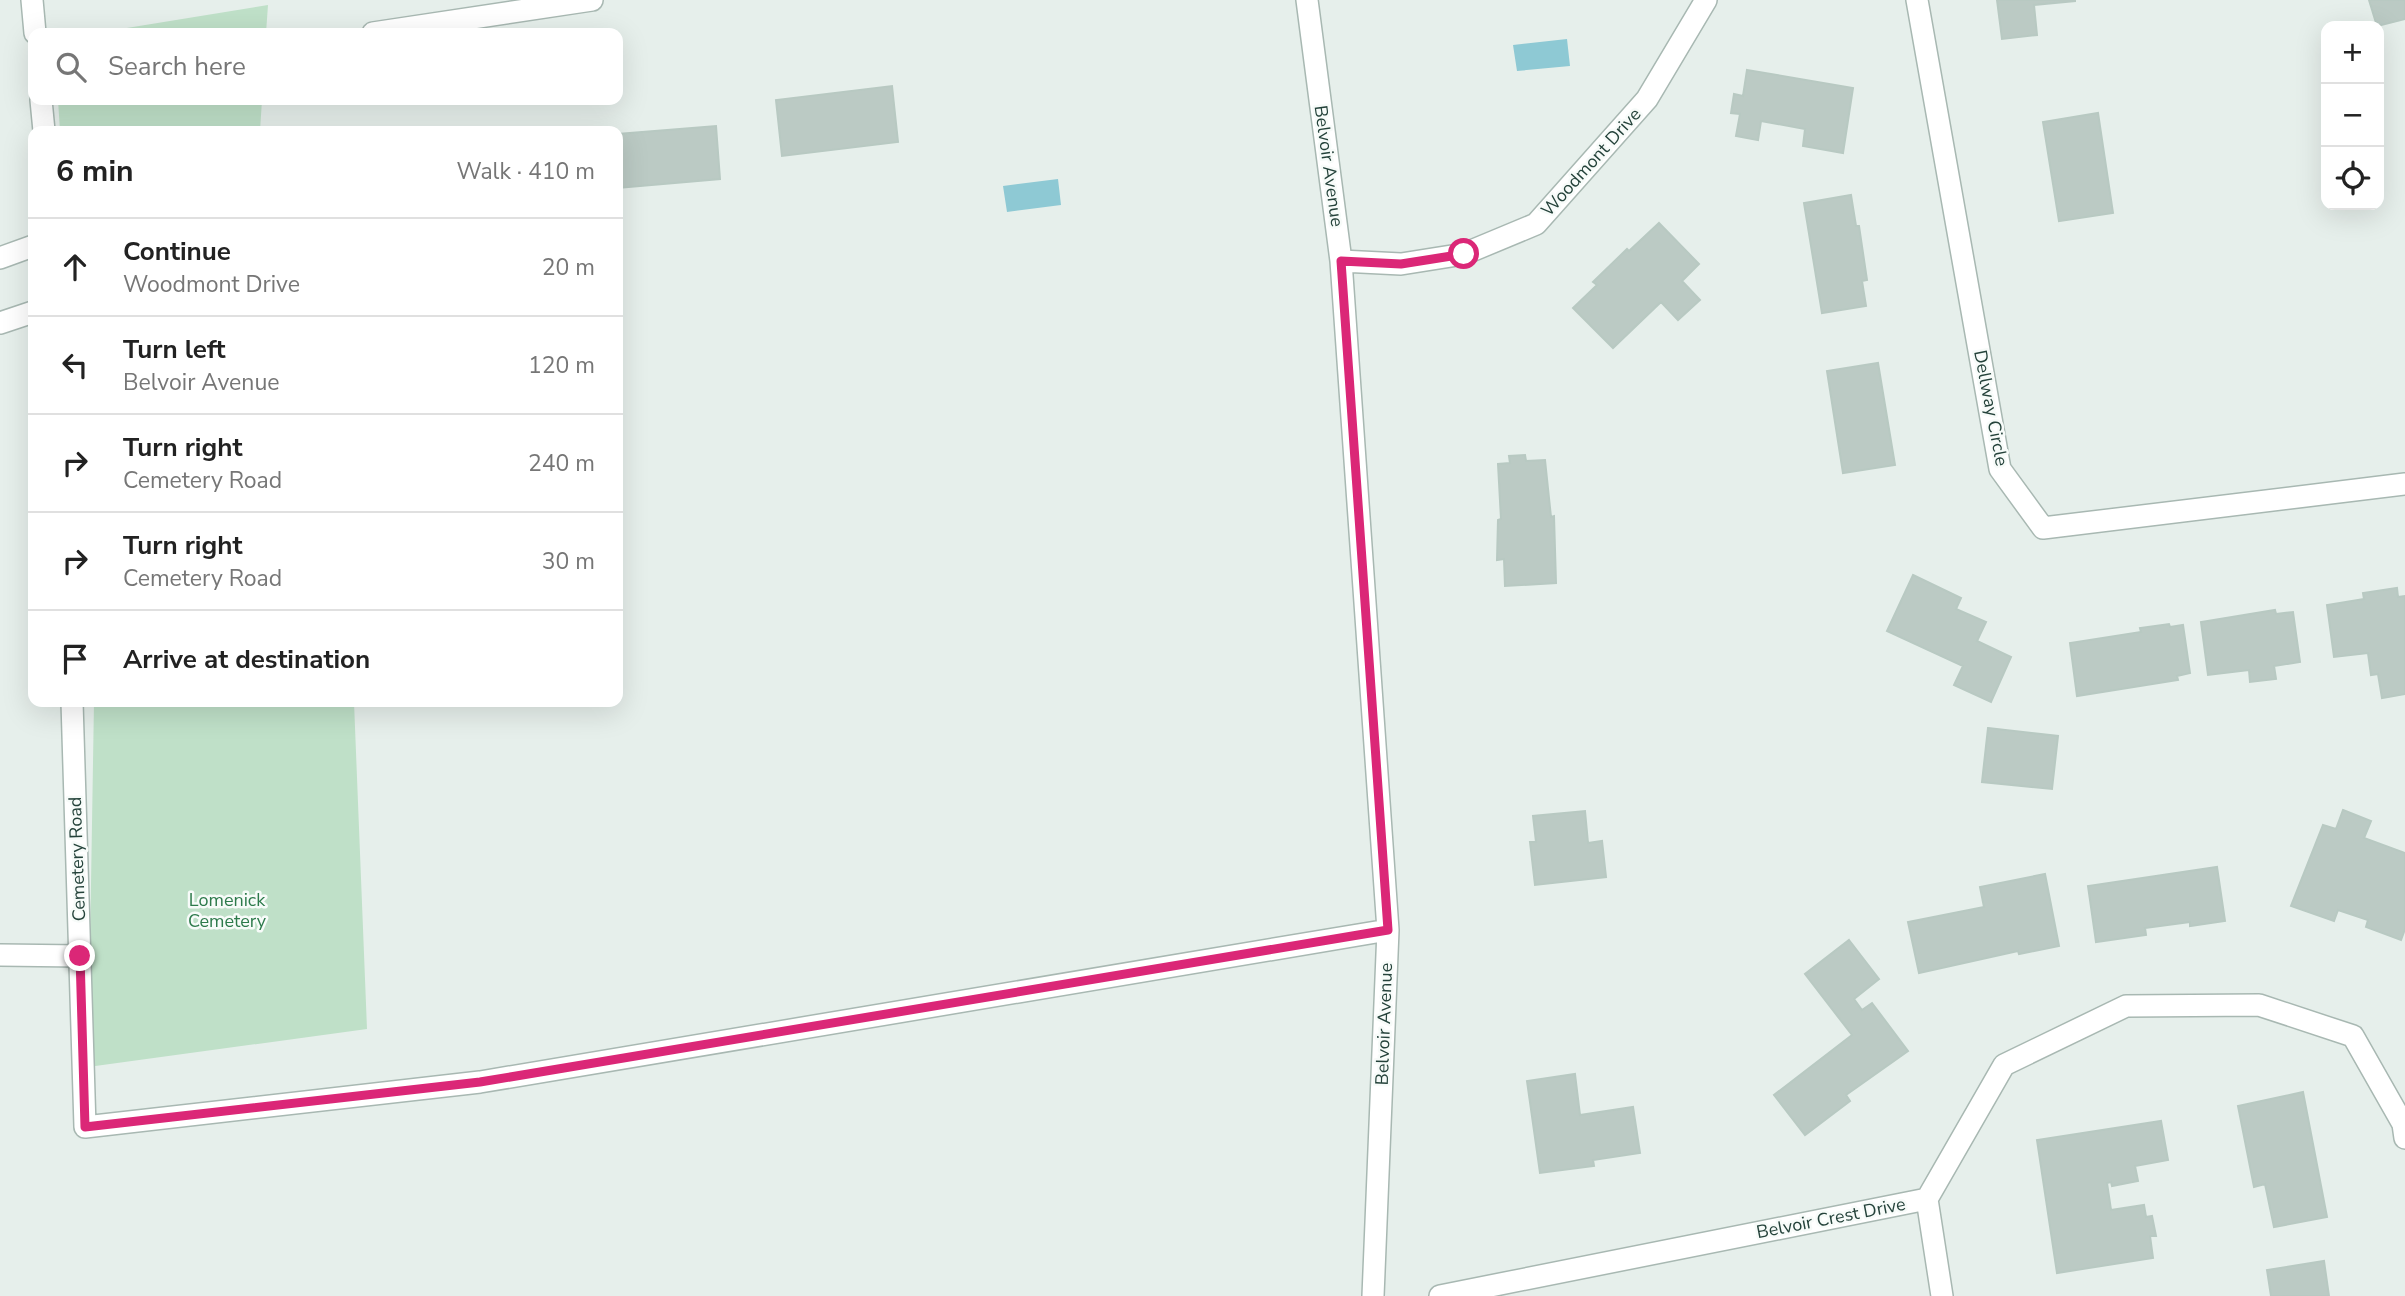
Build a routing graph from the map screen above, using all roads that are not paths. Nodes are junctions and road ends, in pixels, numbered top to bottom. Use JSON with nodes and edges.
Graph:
{"nodes":[{"id":1,"x":32,"y":0,"type":"edge"},
{"id":2,"x":592,"y":0,"type":"edge"},
{"id":3,"x":1307,"y":0,"type":"edge"},
{"id":4,"x":1706,"y":0,"type":"edge"},
{"id":5,"x":1917,"y":0,"type":"edge"},
{"id":6,"x":35,"y":28,"type":"edge"},
{"id":7,"x":406,"y":28,"type":"edge"},
{"id":8,"x":41,"y":105,"type":"edge"},
{"id":9,"x":44,"y":126,"type":"edge"},
{"id":10,"x":28,"y":248,"type":"edge"},
{"id":11,"x":0,"y":258,"type":"edge"},
{"id":12,"x":1341,"y":261,"type":"junction"},
{"id":13,"x":28,"y":314,"type":"edge"},
{"id":14,"x":0,"y":323,"type":"edge"},
{"id":15,"x":2405,"y":484,"type":"edge"},
{"id":16,"x":72,"y":707,"type":"edge"},
{"id":17,"x":1388,"y":930,"type":"junction"},
{"id":18,"x":0,"y":955,"type":"edge"},
{"id":19,"x":80,"y":956,"type":"junction"},
{"id":20,"x":2405,"y":1138,"type":"edge"},
{"id":21,"x":1927,"y":1199,"type":"junction"},
{"id":22,"x":1373,"y":1296,"type":"edge"},
{"id":23,"x":1440,"y":1296,"type":"edge"},
{"id":24,"x":1942,"y":1296,"type":"edge"}],
"edges":[{"from":1,"to":6,"type":"street"},
{"from":2,"to":7,"type":"street"},
{"from":3,"to":12,"type":"street","name":"Belvoir Avenue"},
{"from":4,"to":12,"type":"street","name":"Woodmont Drive"},
{"from":5,"to":15,"type":"street","name":"Dellway Circle"},
{"from":8,"to":9,"type":"street"},
{"from":10,"to":11,"type":"street"},
{"from":12,"to":17,"type":"street","name":"Belvoir Avenue"},
{"from":13,"to":14,"type":"street"},
{"from":16,"to":19,"type":"street","name":"Cemetery Road"},
{"from":17,"to":19,"type":"street","name":"Cemetery Road"},
{"from":17,"to":22,"type":"street","name":"Belvoir Avenue"},
{"from":18,"to":19,"type":"street"},
{"from":20,"to":21,"type":"street","name":"Belvoir Crest Drive"},
{"from":21,"to":23,"type":"street","name":"Belvoir Crest Drive"},
{"from":21,"to":24,"type":"street"}]}
